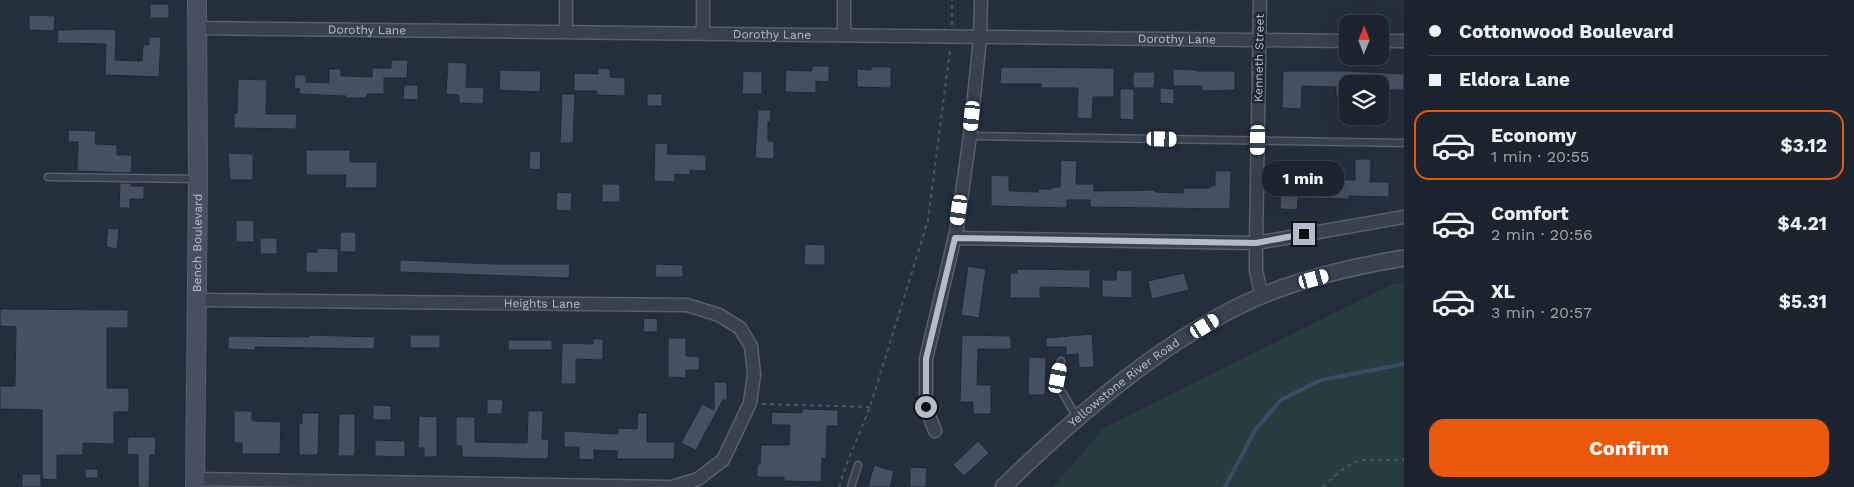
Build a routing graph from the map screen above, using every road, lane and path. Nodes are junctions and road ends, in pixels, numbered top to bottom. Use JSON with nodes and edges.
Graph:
{"nodes":[{"id":1,"x":197,"y":0,"type":"edge"},
{"id":2,"x":566,"y":0,"type":"edge"},
{"id":3,"x":703,"y":0,"type":"edge"},
{"id":4,"x":844,"y":0,"type":"edge"},
{"id":5,"x":952,"y":0,"type":"edge"},
{"id":6,"x":981,"y":0,"type":"edge"},
{"id":7,"x":1260,"y":0,"type":"edge"},
{"id":8,"x":197,"y":28,"type":"junction"},
{"id":9,"x":566,"y":31,"type":"junction"},
{"id":10,"x":703,"y":33,"type":"junction"},
{"id":11,"x":844,"y":34,"type":"junction"},
{"id":12,"x":952,"y":37,"type":"junction"},
{"id":13,"x":980,"y":38,"type":"junction"},
{"id":14,"x":1260,"y":41,"type":"junction"},
{"id":15,"x":1339,"y":41,"type":"edge"},
{"id":16,"x":1389,"y":41,"type":"edge"},
{"id":17,"x":1404,"y":41,"type":"edge"},
{"id":18,"x":970,"y":136,"type":"junction"},
{"id":19,"x":1258,"y":140,"type":"junction"},
{"id":20,"x":1404,"y":144,"type":"edge"},
{"id":21,"x":48,"y":177,"type":"dead end"},
{"id":22,"x":198,"y":180,"type":"junction"},
{"id":23,"x":1404,"y":216,"type":"edge"},
{"id":24,"x":955,"y":238,"type":"junction"},
{"id":25,"x":1256,"y":243,"type":"junction"},
{"id":26,"x":1404,"y":258,"type":"edge"},
{"id":27,"x":1262,"y":296,"type":"junction"},
{"id":28,"x":197,"y":300,"type":"junction"},
{"id":29,"x":1061,"y":361,"type":"dead end"},
{"id":30,"x":750,"y":403,"type":"junction"},
{"id":31,"x":870,"y":407,"type":"junction"},
{"id":32,"x":1078,"y":419,"type":"junction"},
{"id":33,"x":935,"y":431,"type":"dead end"},
{"id":34,"x":1404,"y":459,"type":"edge"},
{"id":35,"x":858,"y":465,"type":"dead end"},
{"id":36,"x":195,"y":483,"type":"edge"},
{"id":37,"x":670,"y":487,"type":"edge"},
{"id":38,"x":839,"y":487,"type":"edge"},
{"id":39,"x":851,"y":487,"type":"edge"},
{"id":40,"x":1003,"y":487,"type":"edge"},
{"id":41,"x":1323,"y":487,"type":"edge"}],
"edges":[{"from":1,"to":8,"type":"main road","name":"Bench Boulevard"},
{"from":2,"to":9,"type":"street"},
{"from":3,"to":10,"type":"street"},
{"from":4,"to":11,"type":"street"},
{"from":5,"to":12,"type":"path"},
{"from":6,"to":13,"type":"street"},
{"from":7,"to":14,"type":"street","name":"Kenneth Street"},
{"from":8,"to":9,"type":"street","name":"Dorothy Lane"},
{"from":8,"to":22,"type":"main road","name":"Bench Boulevard"},
{"from":9,"to":10,"type":"street","name":"Dorothy Lane"},
{"from":10,"to":11,"type":"street","name":"Dorothy Lane"},
{"from":11,"to":12,"type":"street","name":"Dorothy Lane"},
{"from":12,"to":13,"type":"street","name":"Dorothy Lane"},
{"from":12,"to":31,"type":"path"},
{"from":13,"to":14,"type":"street","name":"Dorothy Lane"},
{"from":13,"to":18,"type":"street"},
{"from":14,"to":15,"type":"street","name":"Dorothy Lane"},
{"from":14,"to":19,"type":"street","name":"Kenneth Street"},
{"from":16,"to":17,"type":"street"},
{"from":18,"to":19,"type":"lane"},
{"from":18,"to":24,"type":"street"},
{"from":19,"to":20,"type":"lane"},
{"from":19,"to":25,"type":"street","name":"Kenneth Street"},
{"from":21,"to":22,"type":"lane"},
{"from":22,"to":28,"type":"main road","name":"Bench Boulevard"},
{"from":23,"to":25,"type":"street"},
{"from":24,"to":25,"type":"street"},
{"from":24,"to":33,"type":"street"},
{"from":25,"to":27,"type":"street","name":"Kenneth Street"},
{"from":26,"to":27,"type":"street","name":"Yellowstone River Road"},
{"from":27,"to":32,"type":"street","name":"Yellowstone River Road"},
{"from":28,"to":30,"type":"street","name":"Heights Lane"},
{"from":28,"to":36,"type":"main road","name":"Bench Boulevard"},
{"from":29,"to":32,"type":"lane"},
{"from":30,"to":31,"type":"path"},
{"from":30,"to":37,"type":"street","name":"Heights Lane"},
{"from":31,"to":38,"type":"path"},
{"from":32,"to":40,"type":"street","name":"Yellowstone River Road"},
{"from":34,"to":41,"type":"path"},
{"from":35,"to":39,"type":"lane"},
{"from":36,"to":37,"type":"street"}]}
